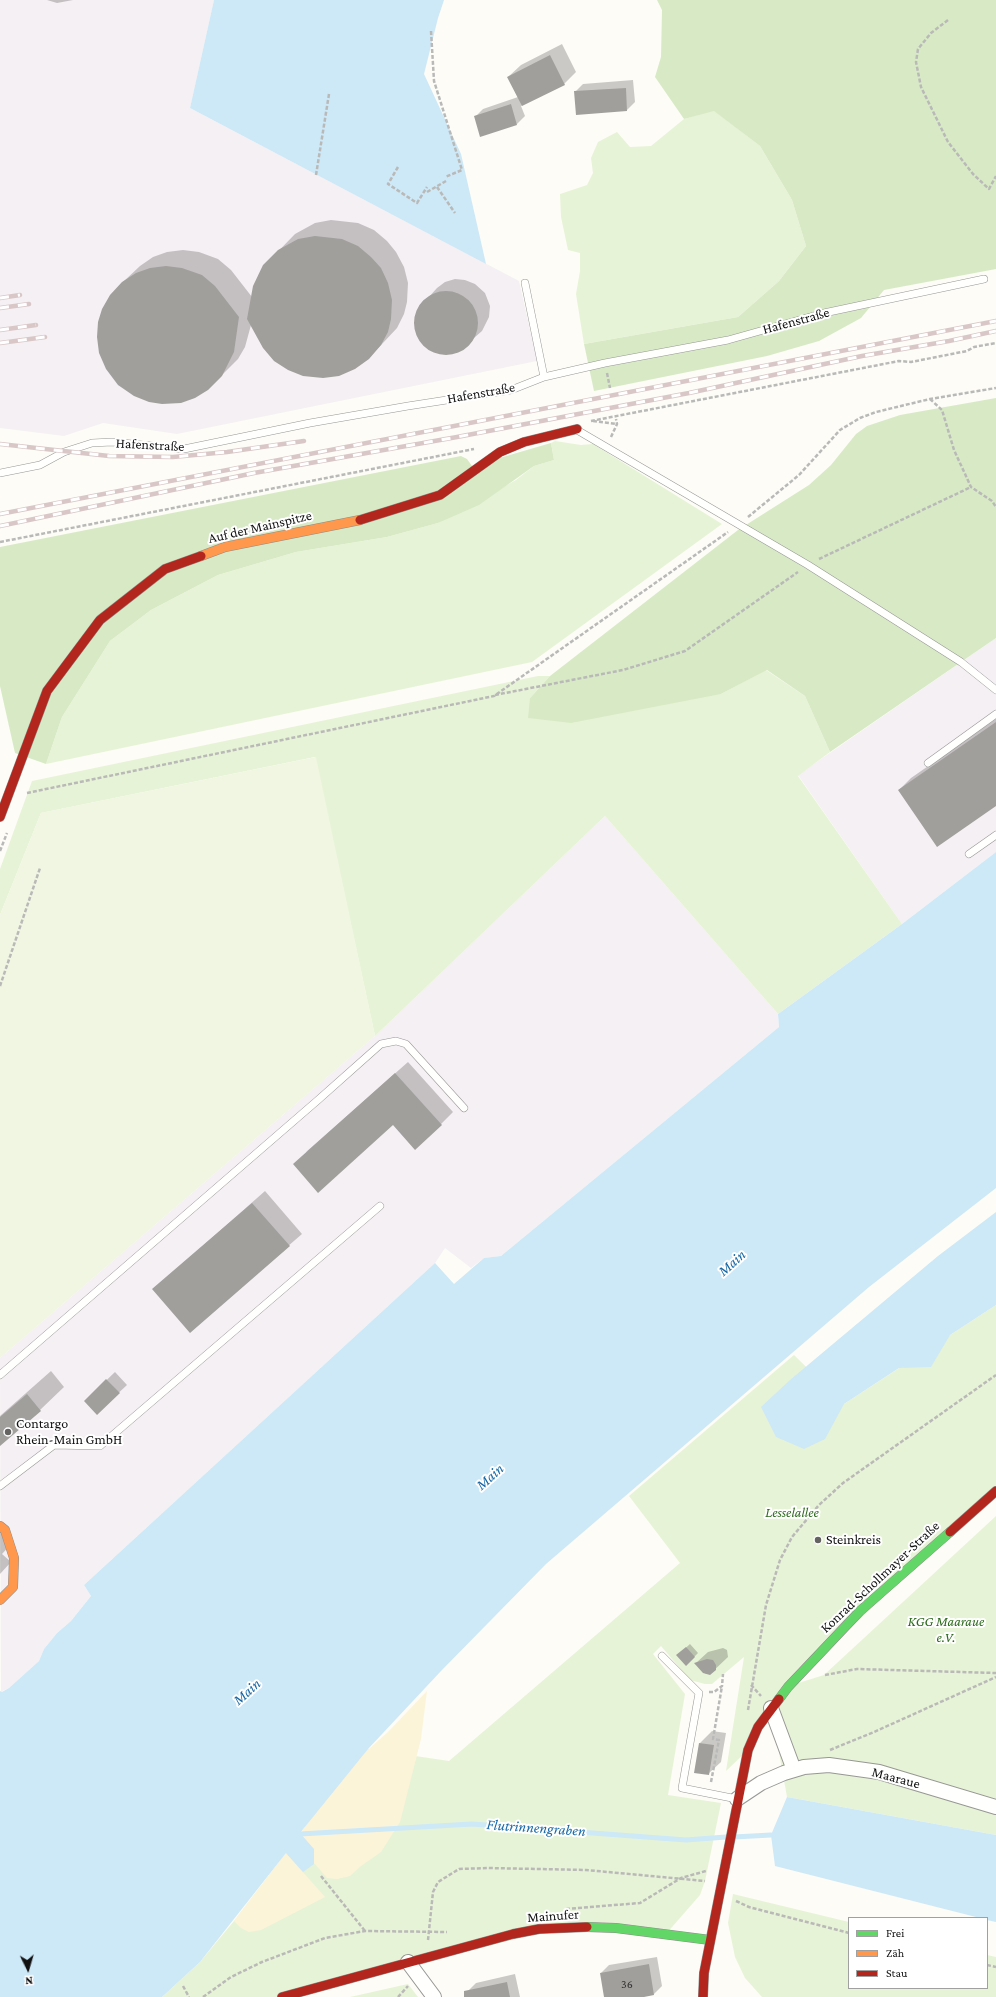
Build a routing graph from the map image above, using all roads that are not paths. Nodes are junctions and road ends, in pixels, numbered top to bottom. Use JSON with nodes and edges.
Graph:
{"nodes":[{"id":1,"x":984,"y":279,"type":"dead end"},
{"id":2,"x":525,"y":283,"type":"dead end"},
{"id":3,"x":544,"y":377,"type":"junction"},
{"id":4,"x":577,"y":430,"type":"joint"},
{"id":5,"x":0,"y":473,"type":"edge"},
{"id":6,"x":996,"y":690,"type":"edge"},
{"id":7,"x":996,"y":714,"type":"edge"},
{"id":8,"x":928,"y":763,"type":"dead end"},
{"id":9,"x":0,"y":817,"type":"edge"},
{"id":10,"x":996,"y":836,"type":"edge"},
{"id":11,"x":969,"y":854,"type":"dead end"},
{"id":12,"x":464,"y":1108,"type":"dead end"},
{"id":13,"x":380,"y":1206,"type":"dead end"},
{"id":14,"x":0,"y":1375,"type":"edge"},
{"id":15,"x":0,"y":1486,"type":"edge"},
{"id":16,"x":996,"y":1491,"type":"edge"},
{"id":17,"x":0,"y":1526,"type":"edge"},
{"id":18,"x":0,"y":1600,"type":"edge"},
{"id":19,"x":662,"y":1656,"type":"dead end"},
{"id":20,"x":771,"y":1708,"type":"junction"},
{"id":21,"x":794,"y":1770,"type":"junction"},
{"id":22,"x":737,"y":1799,"type":"junction"},
{"id":23,"x":996,"y":1807,"type":"edge"},
{"id":24,"x":710,"y":1940,"type":"junction"},
{"id":25,"x":408,"y":1962,"type":"junction"},
{"id":26,"x":282,"y":1997,"type":"edge"},
{"id":27,"x":434,"y":1997,"type":"edge"},
{"id":28,"x":703,"y":1997,"type":"edge"}],
"edges":[{"from":1,"to":3,"type":"lane","name":"Hafenstraße"},
{"from":2,"to":3,"type":"lane"},
{"from":3,"to":5,"type":"lane","name":"Hafenstraße"},
{"from":4,"to":6,"type":"lane"},
{"from":4,"to":9,"type":"street","name":"Auf der Mainspitze"},
{"from":7,"to":8,"type":"lane"},
{"from":10,"to":11,"type":"lane"},
{"from":12,"to":14,"type":"lane"},
{"from":13,"to":15,"type":"lane"},
{"from":16,"to":20,"type":"street","name":"Konrad-Schollmayer-Straße"},
{"from":17,"to":18,"type":"street"},
{"from":19,"to":22,"type":"lane"},
{"from":20,"to":21,"type":"street"},
{"from":20,"to":22,"type":"street","name":"Konrad-Schollmayer-Straße"},
{"from":21,"to":22,"type":"street","name":"Maaraue"},
{"from":21,"to":23,"type":"street","name":"Maaraue"},
{"from":22,"to":24,"type":"street","name":"Konrad-Schollmayer-Straße"},
{"from":24,"to":25,"type":"street","name":"Mainufer"},
{"from":24,"to":28,"type":"street"},
{"from":25,"to":26,"type":"street","name":"Mainufer"},
{"from":25,"to":27,"type":"street"}]}
